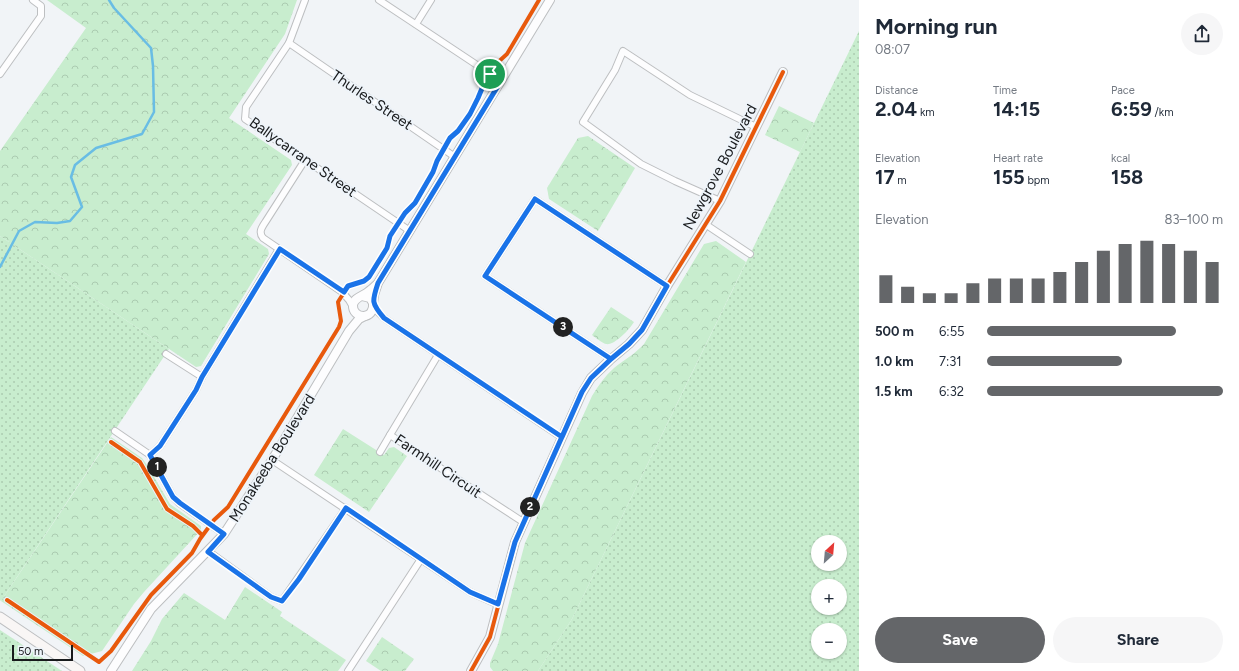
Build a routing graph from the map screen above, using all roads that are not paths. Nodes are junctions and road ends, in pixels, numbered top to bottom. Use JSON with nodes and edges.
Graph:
{"nodes":[{"id":1,"x":33,"y":0,"type":"edge"},
{"id":2,"x":305,"y":0,"type":"edge"},
{"id":3,"x":379,"y":0,"type":"edge"},
{"id":4,"x":431,"y":0,"type":"edge"},
{"id":5,"x":550,"y":0,"type":"edge"},
{"id":6,"x":416,"y":24,"type":"junction"},
{"id":7,"x":289,"y":43,"type":"junction"},
{"id":8,"x":783,"y":72,"type":"dead end"},
{"id":9,"x":0,"y":74,"type":"edge"},
{"id":10,"x":501,"y":81,"type":"junction"},
{"id":11,"x":756,"y":127,"type":"junction"},
{"id":12,"x":455,"y":157,"type":"junction"},
{"id":13,"x":305,"y":160,"type":"junction"},
{"id":14,"x":720,"y":201,"type":"junction"},
{"id":15,"x":705,"y":224,"type":"junction"},
{"id":16,"x":410,"y":231,"type":"junction"},
{"id":17,"x":280,"y":249,"type":"junction"},
{"id":18,"x":750,"y":254,"type":"dead end"},
{"id":19,"x":378,"y":283,"type":"junction"},
{"id":20,"x":667,"y":286,"type":"junction"},
{"id":21,"x":342,"y":292,"type":"junction"},
{"id":22,"x":361,"y":296,"type":"junction"},
{"id":23,"x":373,"y":303,"type":"junction"},
{"id":24,"x":354,"y":309,"type":"junction"},
{"id":25,"x":366,"y":316,"type":"junction"},
{"id":26,"x":384,"y":318,"type":"junction"},
{"id":27,"x":350,"y":331,"type":"junction"},
{"id":28,"x":166,"y":354,"type":"dead end"},
{"id":29,"x":438,"y":355,"type":"junction"},
{"id":30,"x":611,"y":359,"type":"junction"},
{"id":31,"x":202,"y":377,"type":"junction"},
{"id":32,"x":115,"y":431,"type":"dead end"},
{"id":33,"x":390,"y":435,"type":"junction"},
{"id":34,"x":562,"y":437,"type":"junction"},
{"id":35,"x":380,"y":452,"type":"dead end"},
{"id":36,"x":150,"y":455,"type":"junction"},
{"id":37,"x":272,"y":460,"type":"junction"},
{"id":38,"x":346,"y":508,"type":"junction"},
{"id":39,"x":523,"y":522,"type":"junction"},
{"id":40,"x":224,"y":534,"type":"junction"},
{"id":41,"x":208,"y":552,"type":"junction"},
{"id":42,"x":421,"y":559,"type":"junction"},
{"id":43,"x":498,"y":604,"type":"junction"},
{"id":44,"x":0,"y":617,"type":"edge"},
{"id":45,"x":474,"y":670,"type":"edge"},
{"id":46,"x":80,"y":671,"type":"edge"},
{"id":47,"x":111,"y":671,"type":"edge"},
{"id":48,"x":348,"y":671,"type":"edge"}],
"edges":[{"from":1,"to":9,"type":"street"},
{"from":2,"to":7,"type":"street","name":"Ballycarrane Street"},
{"from":3,"to":6,"type":"street"},
{"from":4,"to":6,"type":"street"},
{"from":5,"to":10,"type":"street"},
{"from":6,"to":10,"type":"street"},
{"from":7,"to":12,"type":"street","name":"Thurles Street"},
{"from":7,"to":13,"type":"street","name":"Ballycarrane Street"},
{"from":8,"to":11,"type":"street","name":"Newgrove Boulevard"},
{"from":10,"to":12,"type":"street"},
{"from":11,"to":14,"type":"street","name":"Newgrove Boulevard"},
{"from":11,"to":14,"type":"street"},
{"from":12,"to":16,"type":"street"},
{"from":13,"to":16,"type":"street","name":"Ballycarrane Street"},
{"from":13,"to":17,"type":"street"},
{"from":14,"to":15,"type":"street","name":"Newgrove Boulevard"},
{"from":15,"to":18,"type":"street"},
{"from":15,"to":20,"type":"street","name":"Newgrove Boulevard"},
{"from":16,"to":19,"type":"street"},
{"from":17,"to":21,"type":"street"},
{"from":17,"to":31,"type":"street"},
{"from":19,"to":22,"type":"street"},
{"from":19,"to":23,"type":"street"},
{"from":20,"to":30,"type":"street","name":"Newgrove Boulevard"},
{"from":20,"to":30,"type":"street"},
{"from":21,"to":22,"type":"street"},
{"from":21,"to":24,"type":"street"},
{"from":22,"to":23,"type":"street"},
{"from":22,"to":24,"type":"street"},
{"from":23,"to":25,"type":"street"},
{"from":23,"to":26,"type":"street"},
{"from":24,"to":25,"type":"street"},
{"from":24,"to":27,"type":"street","name":"Monakeeba Boulevard"},
{"from":25,"to":26,"type":"street"},
{"from":25,"to":27,"type":"street","name":"Monakeeba Boulevard"},
{"from":26,"to":29,"type":"street"},
{"from":27,"to":37,"type":"street","name":"Monakeeba Boulevard"},
{"from":28,"to":31,"type":"street"},
{"from":29,"to":33,"type":"street","name":"Farmhill Circuit"},
{"from":29,"to":34,"type":"street"},
{"from":30,"to":34,"type":"street","name":"Newgrove Boulevard"},
{"from":31,"to":36,"type":"street"},
{"from":32,"to":36,"type":"street"},
{"from":33,"to":35,"type":"street"},
{"from":33,"to":39,"type":"street","name":"Farmhill Circuit"},
{"from":34,"to":39,"type":"street","name":"Newgrove Boulevard"},
{"from":36,"to":40,"type":"street"},
{"from":37,"to":38,"type":"street"},
{"from":37,"to":40,"type":"street","name":"Monakeeba Boulevard"},
{"from":38,"to":41,"type":"street"},
{"from":38,"to":42,"type":"street"},
{"from":39,"to":43,"type":"street","name":"Newgrove Boulevard"},
{"from":40,"to":41,"type":"street","name":"Monakeeba Boulevard"},
{"from":41,"to":47,"type":"street","name":"Monakeeba Boulevard"},
{"from":42,"to":43,"type":"street"},
{"from":42,"to":48,"type":"street"},
{"from":43,"to":45,"type":"street","name":"Newgrove Boulevard"},
{"from":44,"to":46,"type":"main road"}]}
